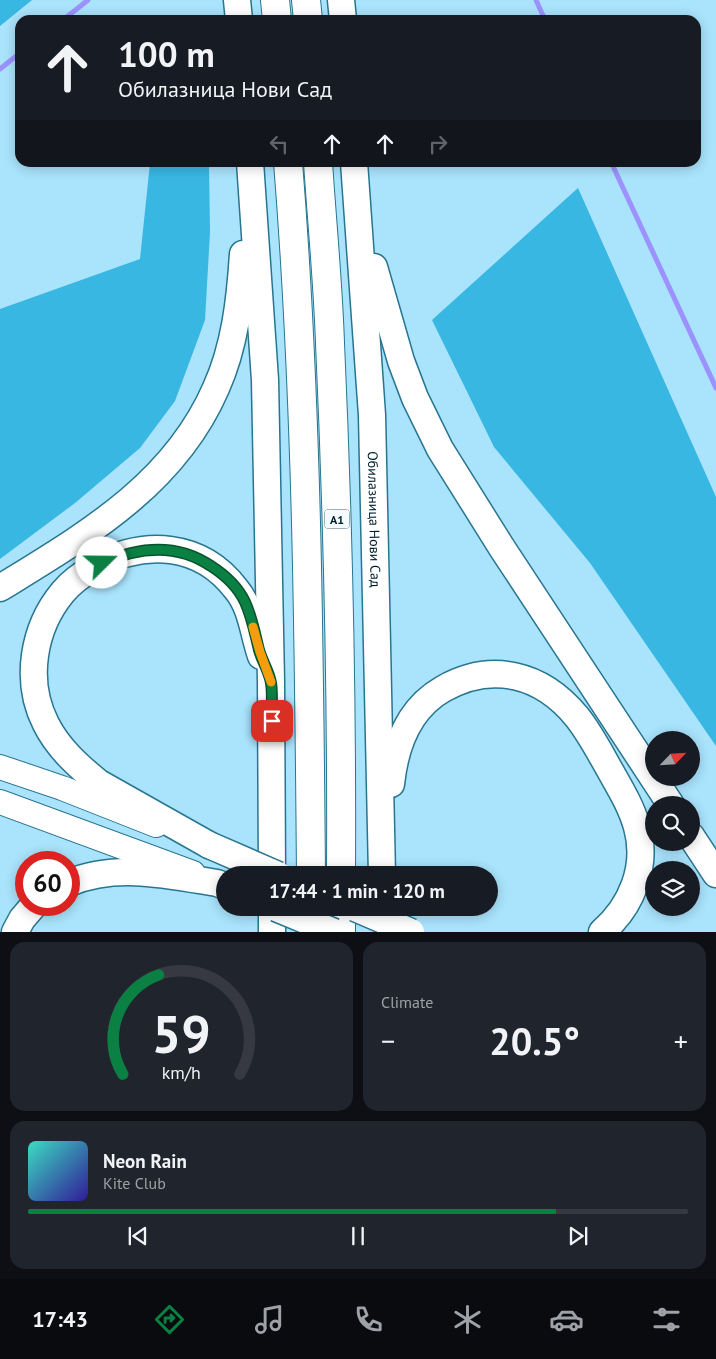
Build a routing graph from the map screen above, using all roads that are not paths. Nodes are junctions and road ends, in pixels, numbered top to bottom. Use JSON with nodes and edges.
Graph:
{"nodes":[{"id":1,"x":238,"y":0,"type":"edge"},
{"id":2,"x":275,"y":0,"type":"edge"},
{"id":3,"x":306,"y":0,"type":"edge"},
{"id":4,"x":341,"y":0,"type":"edge"},
{"id":5,"x":239,"y":15,"type":"edge"},
{"id":6,"x":276,"y":15,"type":"edge"},
{"id":7,"x":308,"y":15,"type":"edge"},
{"id":8,"x":342,"y":15,"type":"edge"},
{"id":9,"x":250,"y":167,"type":"edge"},
{"id":10,"x":288,"y":167,"type":"edge"},
{"id":11,"x":318,"y":167,"type":"edge"},
{"id":12,"x":354,"y":167,"type":"edge"},
{"id":13,"x":253,"y":202,"type":"junction"},
{"id":14,"x":358,"y":209,"type":"junction"},
{"id":15,"x":0,"y":588,"type":"edge"},
{"id":16,"x":271,"y":682,"type":"junction"},
{"id":17,"x":0,"y":768,"type":"edge"},
{"id":18,"x":665,"y":796,"type":"edge"},
{"id":19,"x":0,"y":802,"type":"edge"},
{"id":20,"x":209,"y":845,"type":"junction"},
{"id":21,"x":700,"y":850,"type":"edge"},
{"id":22,"x":257,"y":866,"type":"edge"},
{"id":23,"x":272,"y":866,"type":"edge"},
{"id":24,"x":310,"y":866,"type":"edge"},
{"id":25,"x":341,"y":866,"type":"edge"},
{"id":26,"x":382,"y":866,"type":"edge"},
{"id":27,"x":383,"y":866,"type":"edge"},
{"id":28,"x":716,"y":874,"type":"edge"},
{"id":29,"x":80,"y":879,"type":"edge"},
{"id":30,"x":216,"y":882,"type":"edge"},
{"id":31,"x":216,"y":883,"type":"edge"},
{"id":32,"x":25,"y":916,"type":"edge"},
{"id":33,"x":272,"y":916,"type":"edge"},
{"id":34,"x":295,"y":916,"type":"edge"},
{"id":35,"x":311,"y":916,"type":"edge"},
{"id":36,"x":341,"y":916,"type":"edge"},
{"id":37,"x":373,"y":916,"type":"edge"},
{"id":38,"x":380,"y":916,"type":"edge"},
{"id":39,"x":15,"y":932,"type":"edge"},
{"id":40,"x":272,"y":932,"type":"edge"},
{"id":41,"x":311,"y":932,"type":"edge"},
{"id":42,"x":334,"y":932,"type":"edge"},
{"id":43,"x":341,"y":932,"type":"edge"},
{"id":44,"x":379,"y":932,"type":"edge"},
{"id":45,"x":411,"y":932,"type":"edge"},
{"id":46,"x":602,"y":932,"type":"edge"}],
"edges":[{"from":1,"to":5,"type":"main road"},
{"from":2,"to":6,"type":"highway"},
{"from":3,"to":7,"type":"highway"},
{"from":4,"to":8,"type":"main road"},
{"from":9,"to":13,"type":"main road"},
{"from":10,"to":24,"type":"highway","number":"A1"},
{"from":11,"to":25,"type":"highway","number":"A1"},
{"from":12,"to":14,"type":"main road","name":"Обилазница Нови Сад"},
{"from":13,"to":15,"type":"main road"},
{"from":13,"to":16,"type":"main road"},
{"from":14,"to":18,"type":"main road"},
{"from":14,"to":26,"type":"main road","name":"Обилазница Нови Сад"},
{"from":16,"to":20,"type":"main road"},
{"from":16,"to":23,"type":"main road"},
{"from":17,"to":20,"type":"main road"},
{"from":19,"to":30,"type":"main road"},
{"from":20,"to":22,"type":"main road","bridge":true},
{"from":21,"to":28,"type":"main road"},
{"from":27,"to":46,"type":"main road"},
{"from":29,"to":31,"type":"main road"},
{"from":32,"to":39,"type":"main road"},
{"from":33,"to":40,"type":"main road"},
{"from":34,"to":42,"type":"main road","bridge":true},
{"from":35,"to":41,"type":"highway"},
{"from":36,"to":43,"type":"highway"},
{"from":37,"to":45,"type":"main road","bridge":true},
{"from":38,"to":44,"type":"main road"}]}
